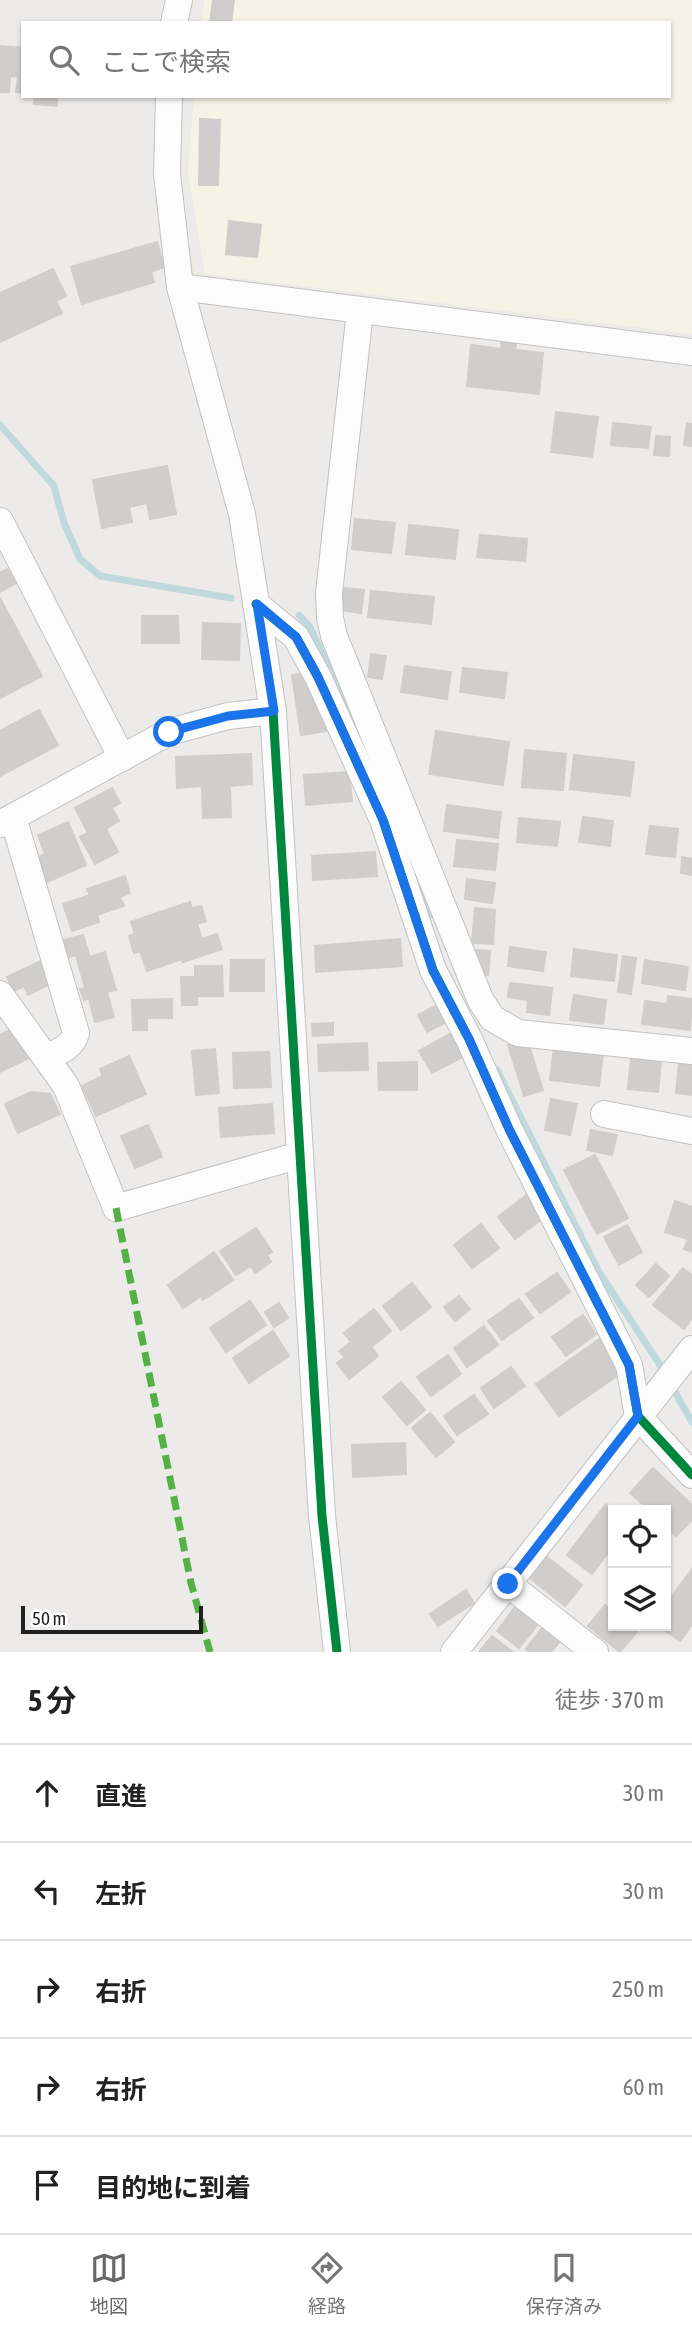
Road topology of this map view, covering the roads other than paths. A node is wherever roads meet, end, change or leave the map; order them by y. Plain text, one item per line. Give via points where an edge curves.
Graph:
1 (179, 0) edge
2 (174, 21) edge
3 (169, 98) edge
4 (180, 287) junction
5 (360, 311) junction
6 (692, 352) edge
7 (0, 521) edge
8 (257, 604) junction
9 (274, 711) junction
10 (122, 758) junction
11 (6, 820) edge
12 (0, 994) edge
13 (692, 1051) edge
14 (46, 1058) junction
15 (604, 1114) dead end
16 (692, 1131) edge
17 (300, 1155) junction
18 (686, 1356) edge
19 (645, 1407) junction
20 (692, 1475) edge
21 (508, 1584) junction
22 (337, 1652) edge
23 (454, 1652) edge
24 (595, 1652) edge

1 - 2 street
3 - 4 street via 167,174
4 - 5 street
4 - 8 street via 242,514
5 - 6 street
5 - 13 street via 330,618 480,999 492,1018 518,1033
7 - 10 street
8 - 9 street
8 - 19 street via 296,637 324,690 383,820 433,971 629,1365
9 - 10 street via 197,723 169,732
9 - 17 street
10 - 11 street
11 - 14 street via 76,1032 69,1045
12 - 14 street
14 - 17 street via 66,1086 116,1208
15 - 16 street
17 - 22 street via 322,1516
18 - 19 street
19 - 20 street
19 - 21 street
21 - 23 street
21 - 24 street

